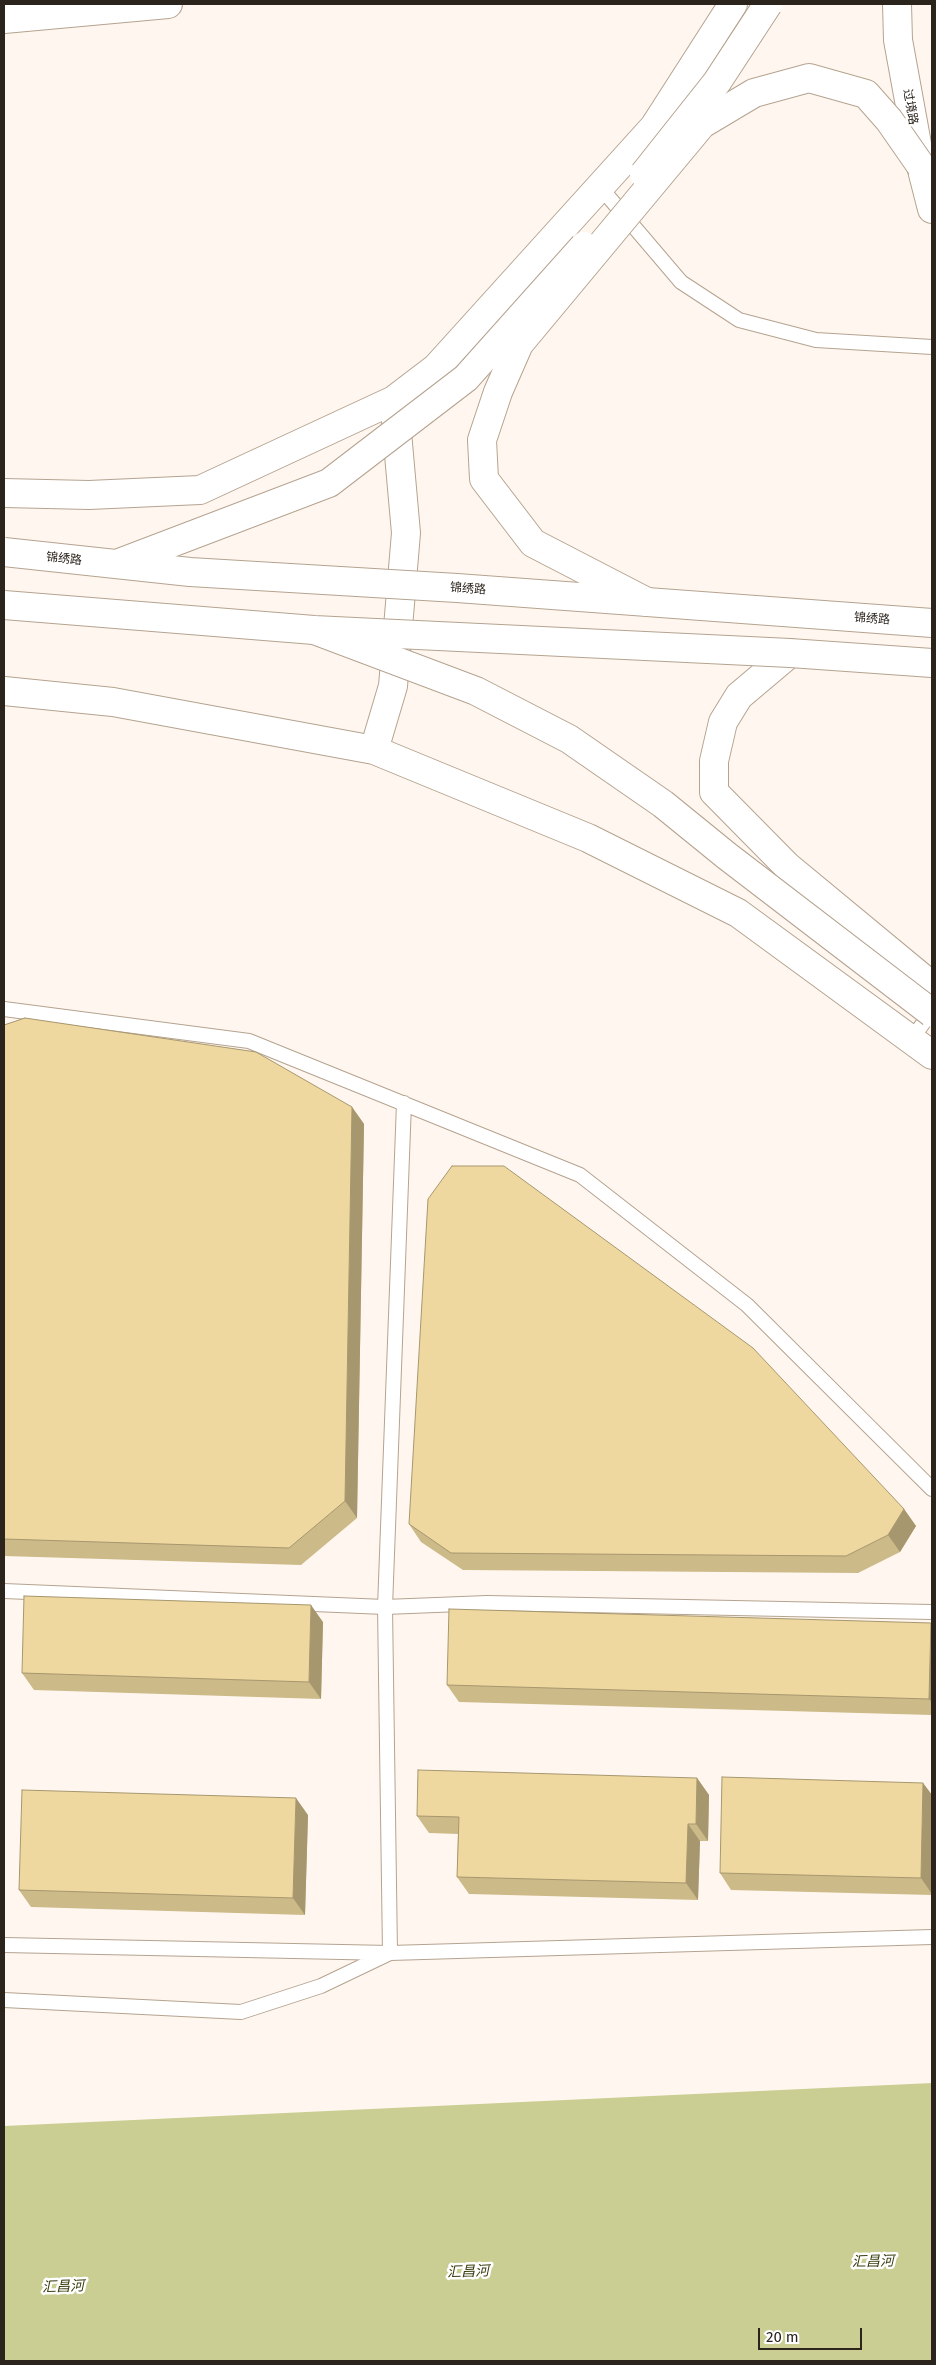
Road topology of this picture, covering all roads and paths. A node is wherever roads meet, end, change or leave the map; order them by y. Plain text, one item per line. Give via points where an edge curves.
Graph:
1 (168, 4) edge
2 (733, 4) edge
3 (768, 4) edge
4 (897, 4) edge
5 (4, 19) edge
6 (921, 166) junction
7 (601, 188) junction
8 (932, 209) edge
9 (932, 347) edge
10 (394, 400) junction
11 (4, 493) edge
12 (4, 552) edge
13 (115, 564) junction
14 (647, 602) junction
15 (4, 605) edge
16 (932, 623) edge
17 (314, 630) junction
18 (790, 653) junction
19 (932, 662) edge
20 (4, 691) edge
21 (374, 750) junction
22 (932, 986) edge
23 (4, 1008) edge
24 (932, 1012) edge
25 (922, 1047) edge
26 (404, 1103) junction
27 (932, 1489) edge
28 (4, 1591) edge
29 (385, 1607) junction
30 (932, 1612) edge
31 (932, 1937) edge
32 (4, 1945) edge
33 (390, 1953) junction
34 (4, 2000) edge

1 - 5 main road
2 - 7 main road via 654,127
3 - 13 main road, bridge via 717,82 607,220 466,378 329,483
4 - 6 main road, 过境路 via 898,40
6 - 8 main road, 过境路
6 - 14 main road, bridge via 866,94 809,78 754,93 702,124 519,344 482,440 484,479 533,543
7 - 9 lane via 681,282 739,320 816,340
7 - 10 main road via 566,222 436,368
10 - 11 main road via 200,490
10 - 21 main road via 406,533 393,686
12 - 13 main road, 锦绣路, bridge
13 - 14 main road, 锦绣路, bridge via 190,572
14 - 16 main road, 锦绣路, bridge
15 - 17 main road, bridge
17 - 18 main road, bridge
17 - 24 main road, bridge via 476,691 569,739 663,804
18 - 19 main road, bridge
18 - 22 main road via 739,696 723,722 714,761 714,792 787,866
20 - 21 main road via 113,702
21 - 25 main road via 588,838 738,913
23 - 26 lane via 249,1041
24 - 25 lane
26 - 27 lane via 580,1175 747,1305
26 - 29 lane
28 - 29 lane
29 - 30 lane via 487,1603
29 - 33 lane
31 - 33 lane
32 - 33 lane
33 - 34 lane via 321,1986 241,2012

